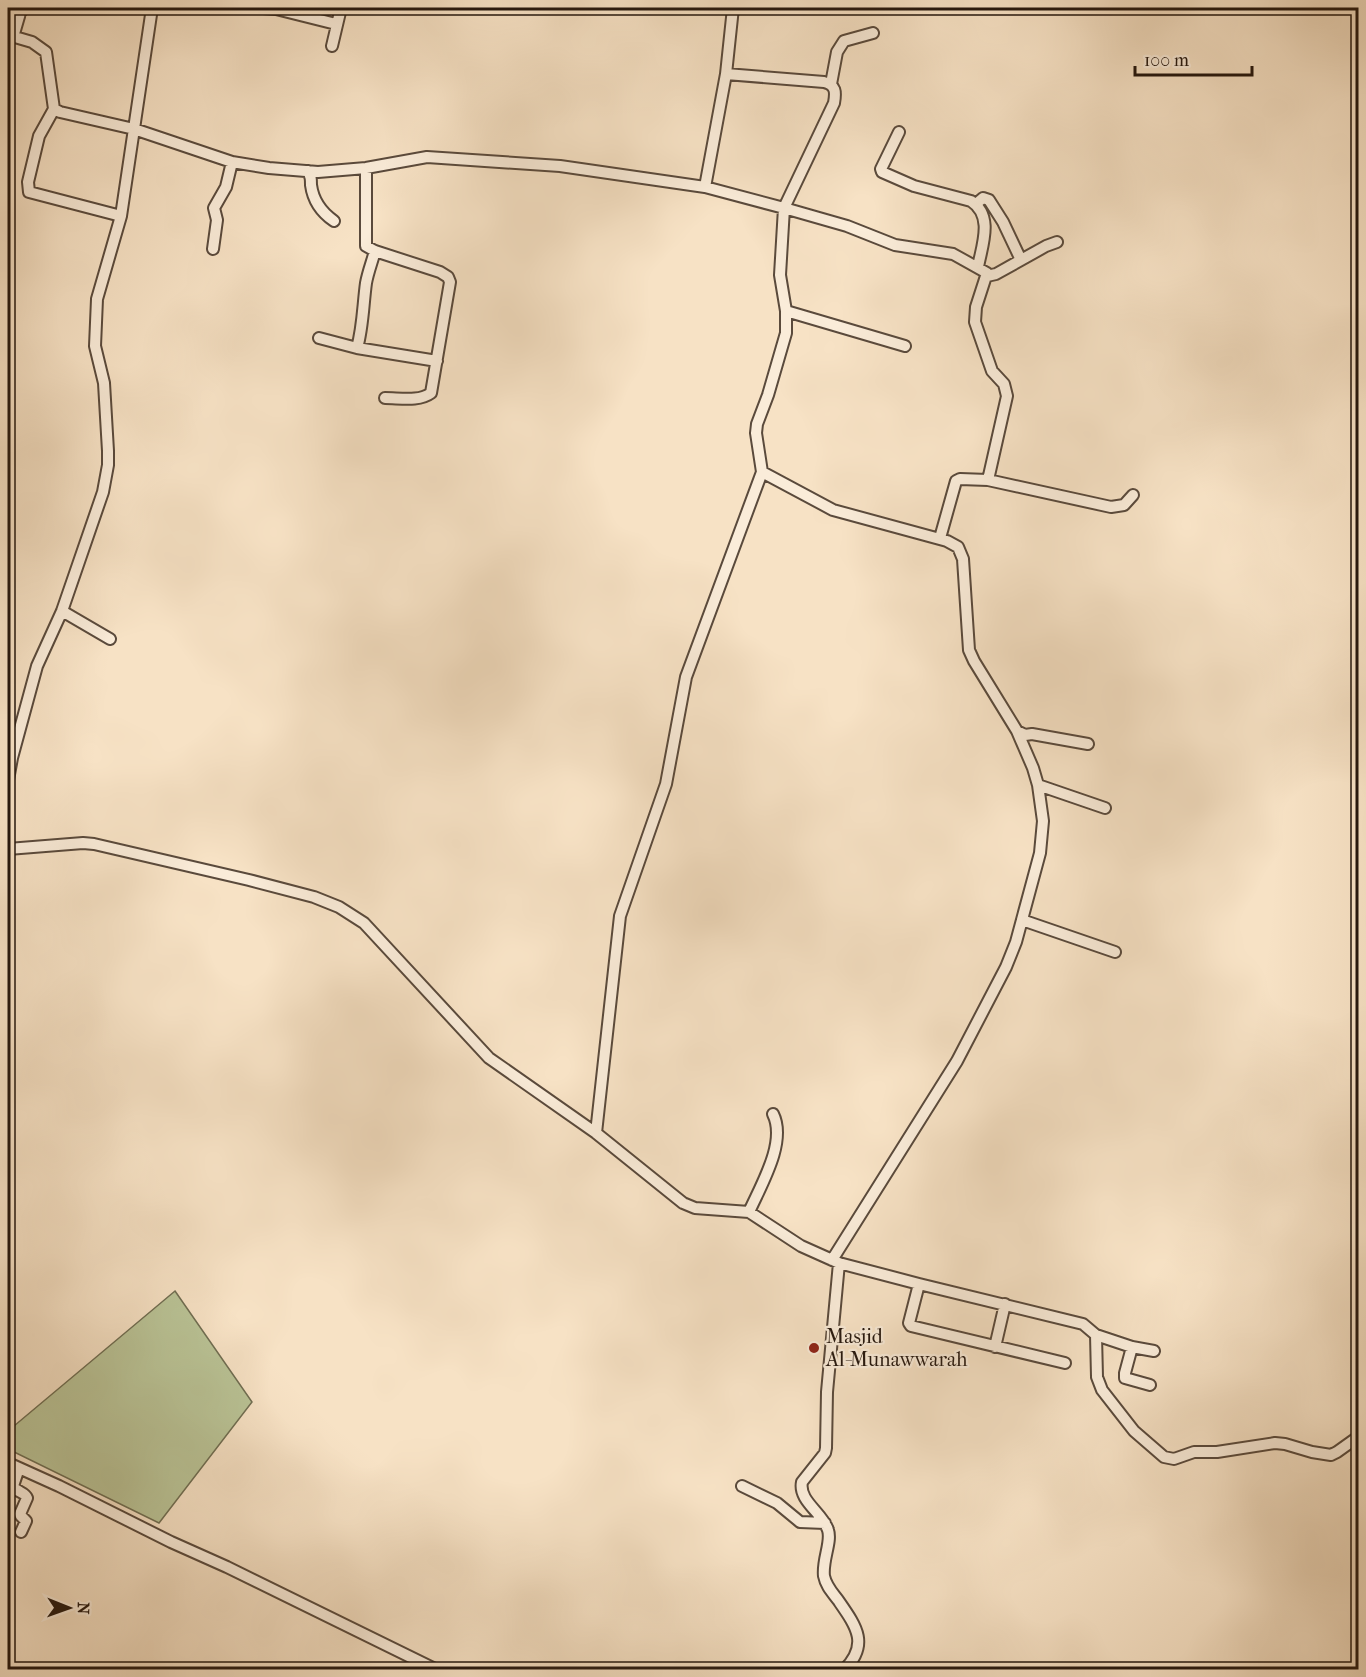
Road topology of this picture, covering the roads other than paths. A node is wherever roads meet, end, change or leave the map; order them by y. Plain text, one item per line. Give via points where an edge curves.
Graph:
1 (24, 8) edge
2 (152, 8) edge
3 (263, 8) edge
4 (341, 8) edge
5 (733, 8) edge
6 (336, 24) junction
7 (873, 33) dead end
8 (10, 36) edge
9 (332, 46) dead end
10 (726, 74) junction
11 (831, 84) junction
12 (54, 109) junction
13 (134, 129) junction
14 (899, 132) dead end
15 (232, 162) junction
16 (366, 168) junction
17 (308, 171) junction
18 (705, 187) junction
19 (976, 204) junction
20 (784, 208) junction
21 (121, 216) junction
22 (334, 221) dead end
23 (1057, 242) dead end
24 (213, 249) dead end
25 (375, 251) junction
26 (1021, 260) junction
27 (978, 267) junction
28 (987, 276) junction
29 (786, 311) junction
30 (319, 338) dead end
31 (905, 346) dead end
32 (357, 348) junction
33 (437, 361) junction
34 (385, 398) dead end
35 (762, 472) junction
36 (988, 480) junction
37 (1133, 495) dead end
38 (940, 538) junction
39 (62, 611) junction
40 (110, 639) dead end
41 (1017, 731) junction
42 (1089, 744) dead end
43 (8, 780) edge
44 (1038, 785) junction
45 (1106, 808) dead end
46 (8, 849) edge
47 (1022, 920) junction
48 (1115, 952) dead end
49 (773, 1114) dead end
50 (596, 1133) junction
51 (749, 1212) junction
52 (836, 1261) junction
53 (919, 1284) junction
54 (1005, 1304) junction
55 (1096, 1335) junction
56 (995, 1347) junction
57 (1132, 1347) junction
58 (1154, 1351) dead end
59 (1065, 1363) dead end
60 (1150, 1385) dead end
61 (1359, 1437) edge
62 (8, 1463) edge
63 (19, 1468) junction
64 (742, 1486) dead end
65 (825, 1523) junction
66 (21, 1532) dead end
67 (437, 1670) edge
68 (844, 1670) edge

1 - 8 street
2 - 13 street
3 - 6 street
4 - 6 street
5 - 10 street
6 - 9 street
7 - 11 street via 844,41 837,52
8 - 12 street via 32,42 46,52
10 - 11 street
10 - 18 street
11 - 20 street via 835,88 834,103
12 - 13 street
12 - 21 street via 39,136 29,192
13 - 15 street
13 - 21 street
14 - 19 street via 882,172
15 - 17 street
15 - 24 street via 226,187 214,208 217,220
16 - 17 street
16 - 18 street via 427,157 560,166
16 - 25 street via 365,241
17 - 22 street via 319,208
18 - 20 street
19 - 26 street via 983,198 989,200
19 - 27 street via 985,225
20 - 27 street via 895,245 953,254
20 - 29 street via 780,275
21 - 39 street via 97,307 95,346 105,394 107,471
23 - 26 street
25 - 32 street
25 - 33 street via 448,277
26 - 28 street
27 - 28 street
28 - 36 street via 975,322 992,371 1004,384 1007,396
29 - 31 street
29 - 35 street via 786,333 756,429
30 - 32 street
32 - 33 street
33 - 34 street via 431,393 427,396
35 - 38 street via 833,510
35 - 50 street via 686,677 666,784 620,916
36 - 37 street via 1111,507 1124,505
36 - 38 street via 956,481
38 - 41 street via 958,547 963,559 971,654
39 - 40 street
39 - 43 street via 37,666
41 - 42 street
41 - 44 street
44 - 45 street
44 - 47 street via 1042,837
46 - 50 street via 94,844 249,880 339,907 364,923 489,1058
47 - 48 street
47 - 52 street via 1012,954 970,1038
49 - 51 street via 778,1128 776,1146
50 - 51 street via 688,1206
51 - 52 street via 801,1246
52 - 53 street
52 - 65 street via 826,1448 801,1486
53 - 54 street
53 - 56 street via 909,1325
54 - 55 street via 1078,1322
54 - 56 street
55 - 57 street
55 - 61 street via 1101,1390 1134,1431 1164,1457 1174,1459 1194,1452 1275,1443 1327,1455
56 - 59 street
57 - 58 street
57 - 60 street via 1125,1378
62 - 63 street
63 - 66 street via 13,1486 27,1498 20,1514 26,1521
63 - 67 street
64 - 65 street via 777,1503 800,1522
65 - 68 street via 829,1531 824,1560 826,1585 858,1633 855,1657

